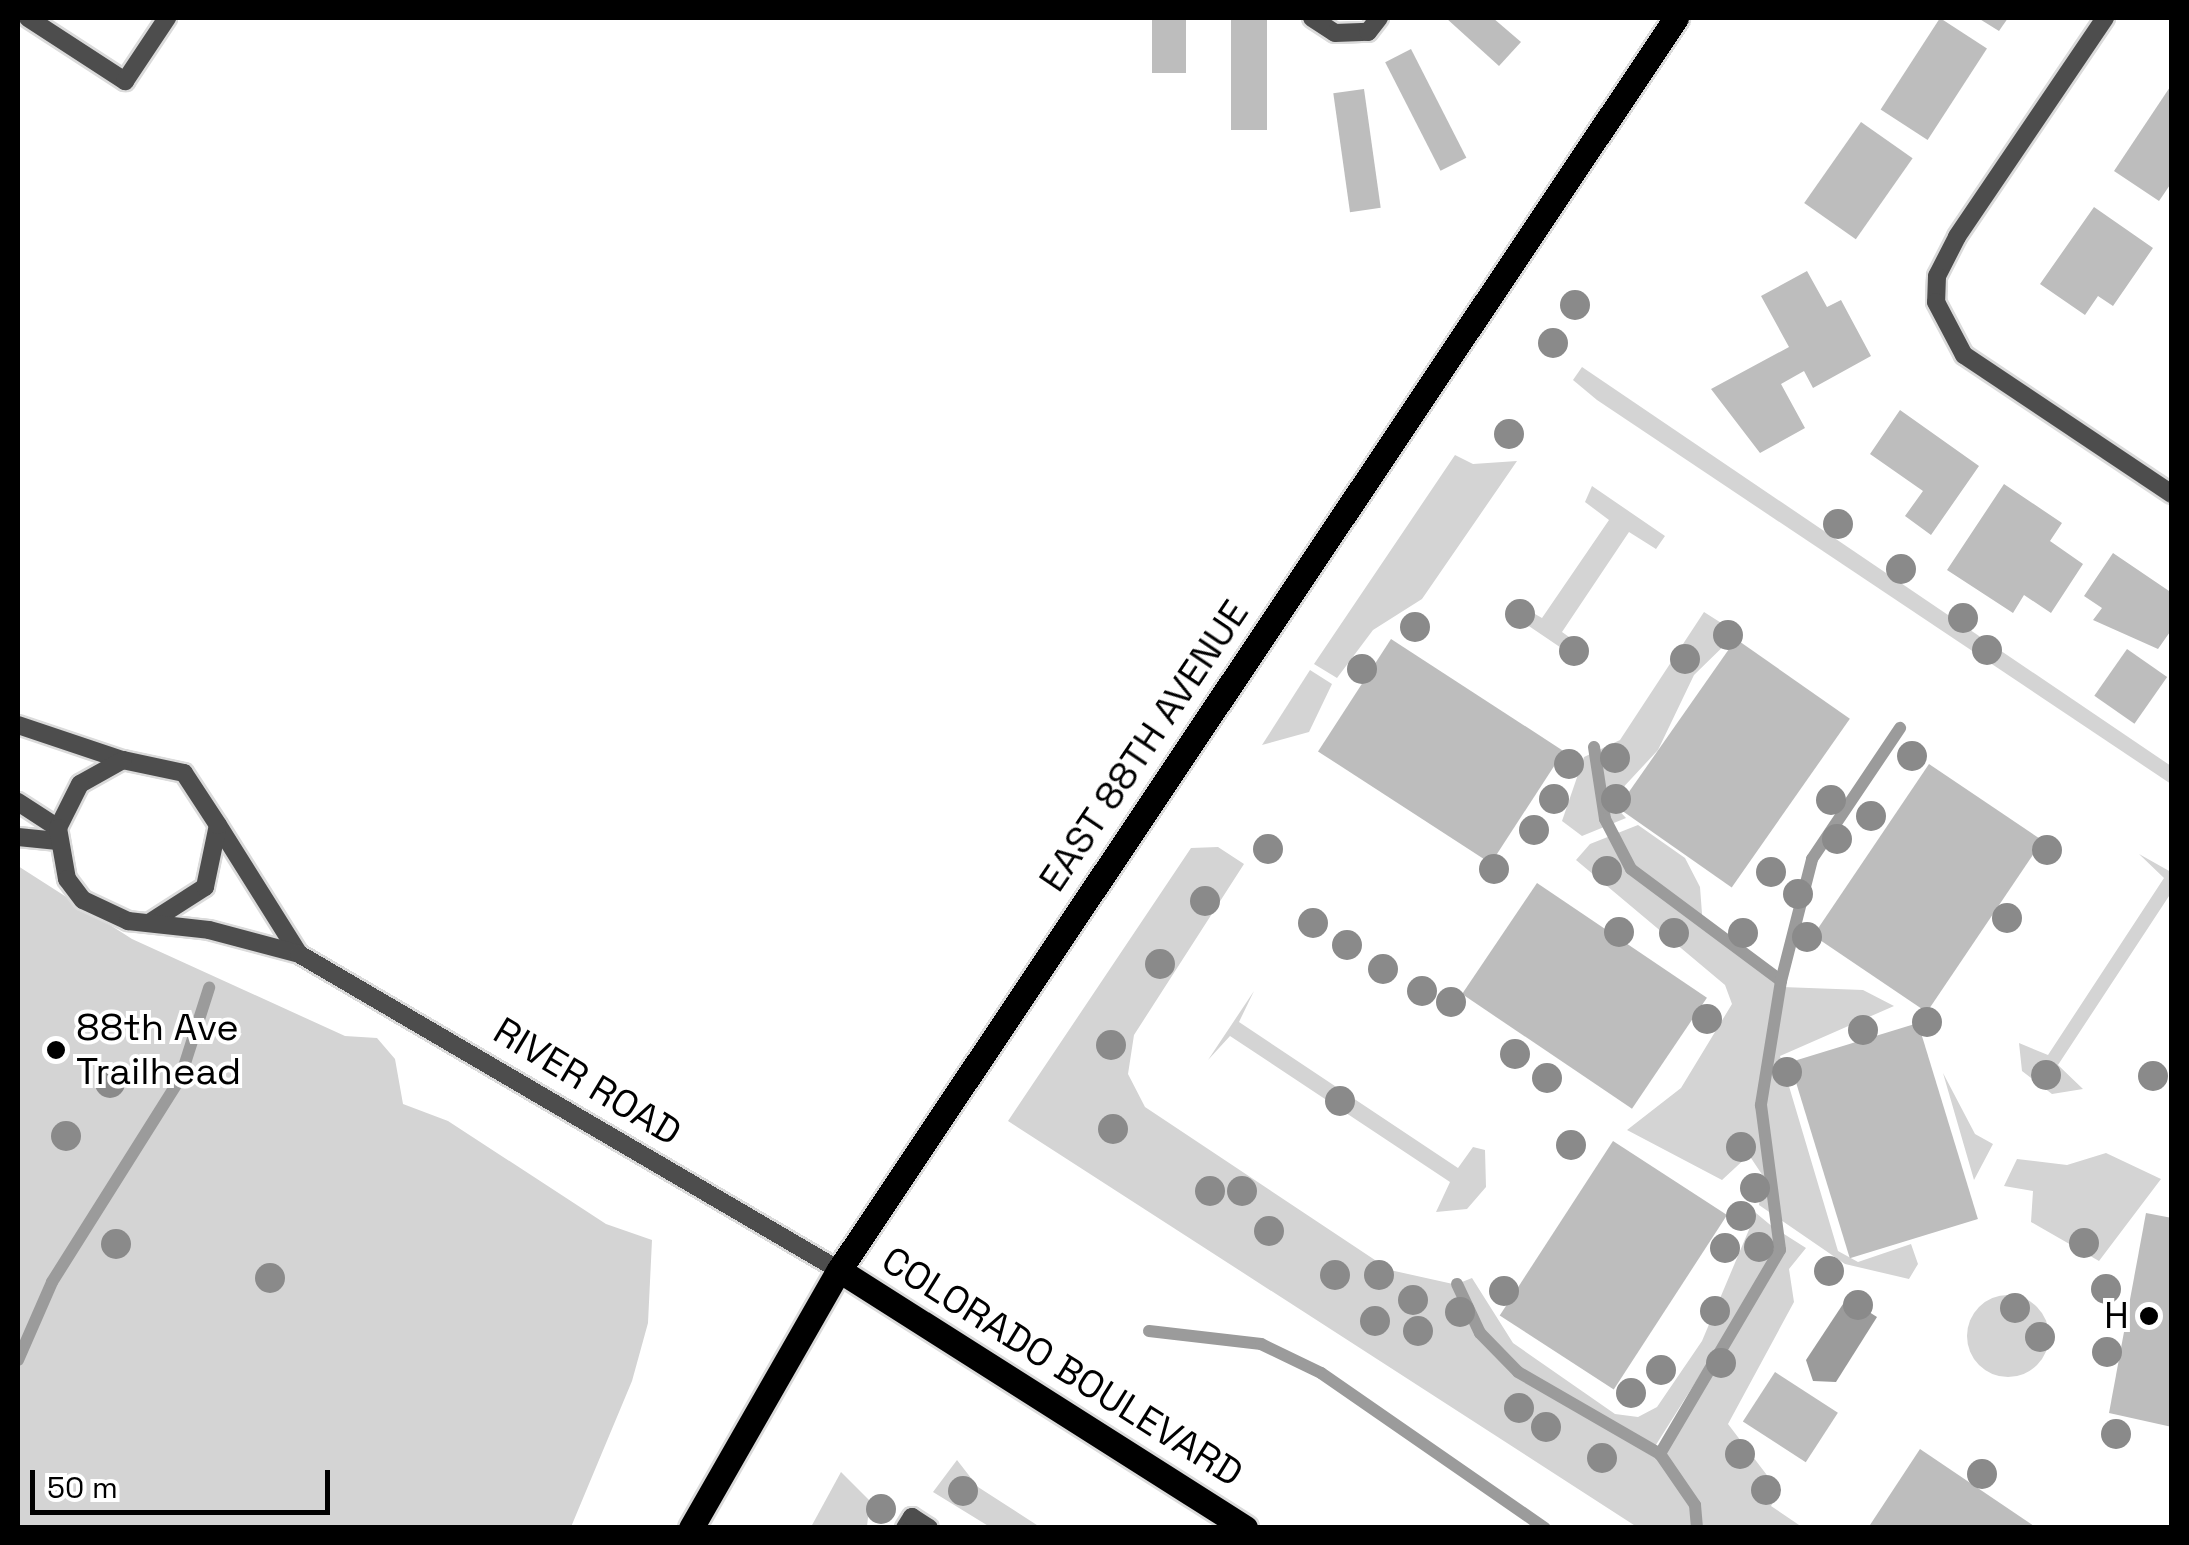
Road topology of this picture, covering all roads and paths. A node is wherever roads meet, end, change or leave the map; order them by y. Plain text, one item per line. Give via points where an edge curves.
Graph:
1 (28, 18) edge
2 (167, 18) edge
3 (1312, 18) edge
4 (1379, 18) edge
5 (1676, 18) edge
6 (2105, 18) edge
7 (2172, 494) edge
8 (18, 725) edge
9 (123, 760) junction
10 (18, 802) edge
11 (218, 825) junction
12 (58, 834) junction
13 (18, 837) edge
14 (152, 920) junction
15 (298, 954) junction
16 (839, 1270) junction
17 (692, 1528) edge
18 (905, 1528) edge
19 (929, 1528) edge
20 (1245, 1528) edge

1 - 2 street via 125,81
3 - 4 street via 1335,33 1368,32
5 - 16 main road, EAST 88TH AVENUE
6 - 7 street via 1957,236 1936,293 1944,330 1964,355
8 - 9 street
9 - 11 street via 184,773
9 - 12 street via 80,784
10 - 12 street
11 - 14 street via 205,886
11 - 15 street, RIVER ROAD
12 - 13 street
12 - 14 street via 83,900 106,915
14 - 15 street, RIVER ROAD
15 - 16 street, RIVER ROAD
16 - 17 main road, EAST 88TH AVENUE
16 - 20 main road, COLORADO BOULEVARD
18 - 19 street via 912,1517

